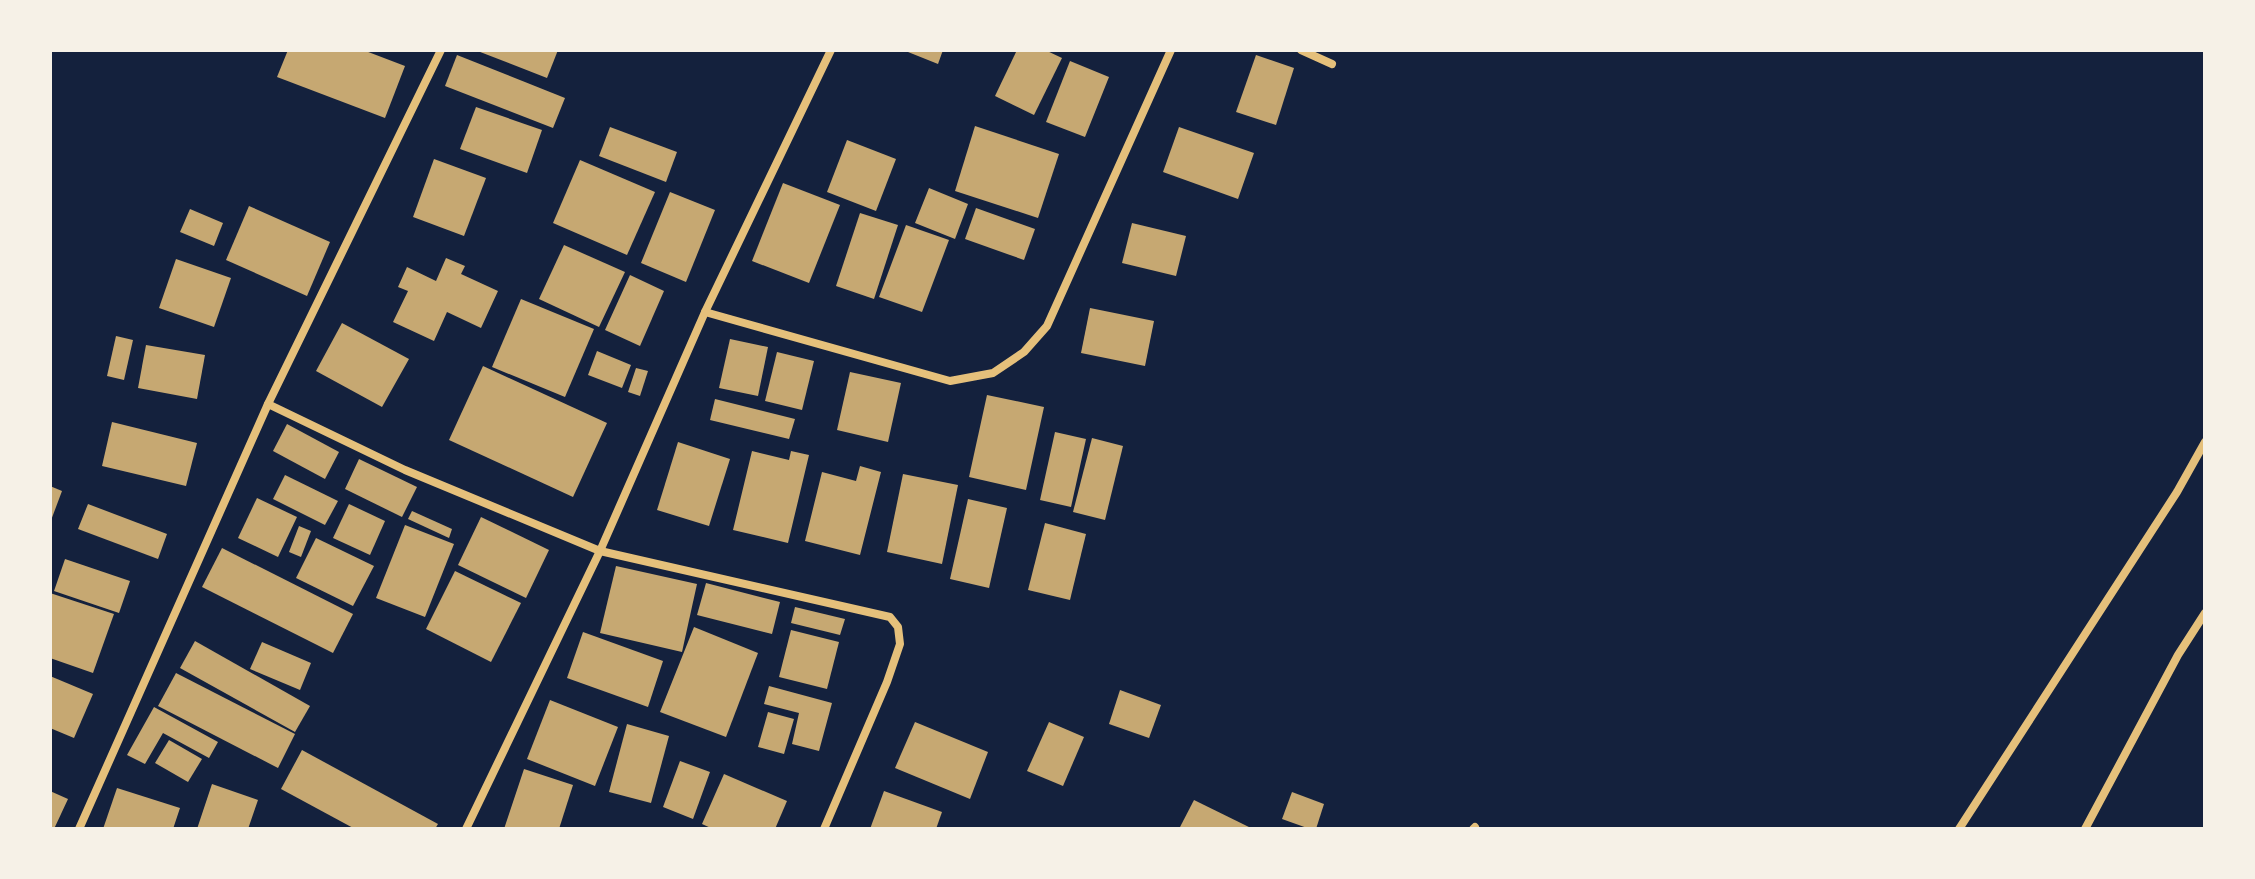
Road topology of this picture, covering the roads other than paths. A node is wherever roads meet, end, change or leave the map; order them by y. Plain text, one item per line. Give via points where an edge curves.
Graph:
1 (441, 50) edge
2 (831, 50) edge
3 (1171, 50) edge
4 (1301, 50) edge
5 (1332, 64) dead end
6 (705, 312) junction
7 (268, 404) junction
8 (2205, 442) edge
9 (600, 551) junction
10 (2205, 613) edge
11 (79, 829) edge
12 (466, 829) edge
13 (824, 829) edge
14 (1959, 829) edge
15 (2085, 829) edge

1 - 7 street
2 - 6 street
3 - 6 street via 1047,326 1024,352 993,373 950,381
4 - 5 street
6 - 9 street
7 - 9 street via 405,470
7 - 11 street
8 - 14 street
9 - 12 street
9 - 13 street via 890,617 898,627 900,644
10 - 15 street

